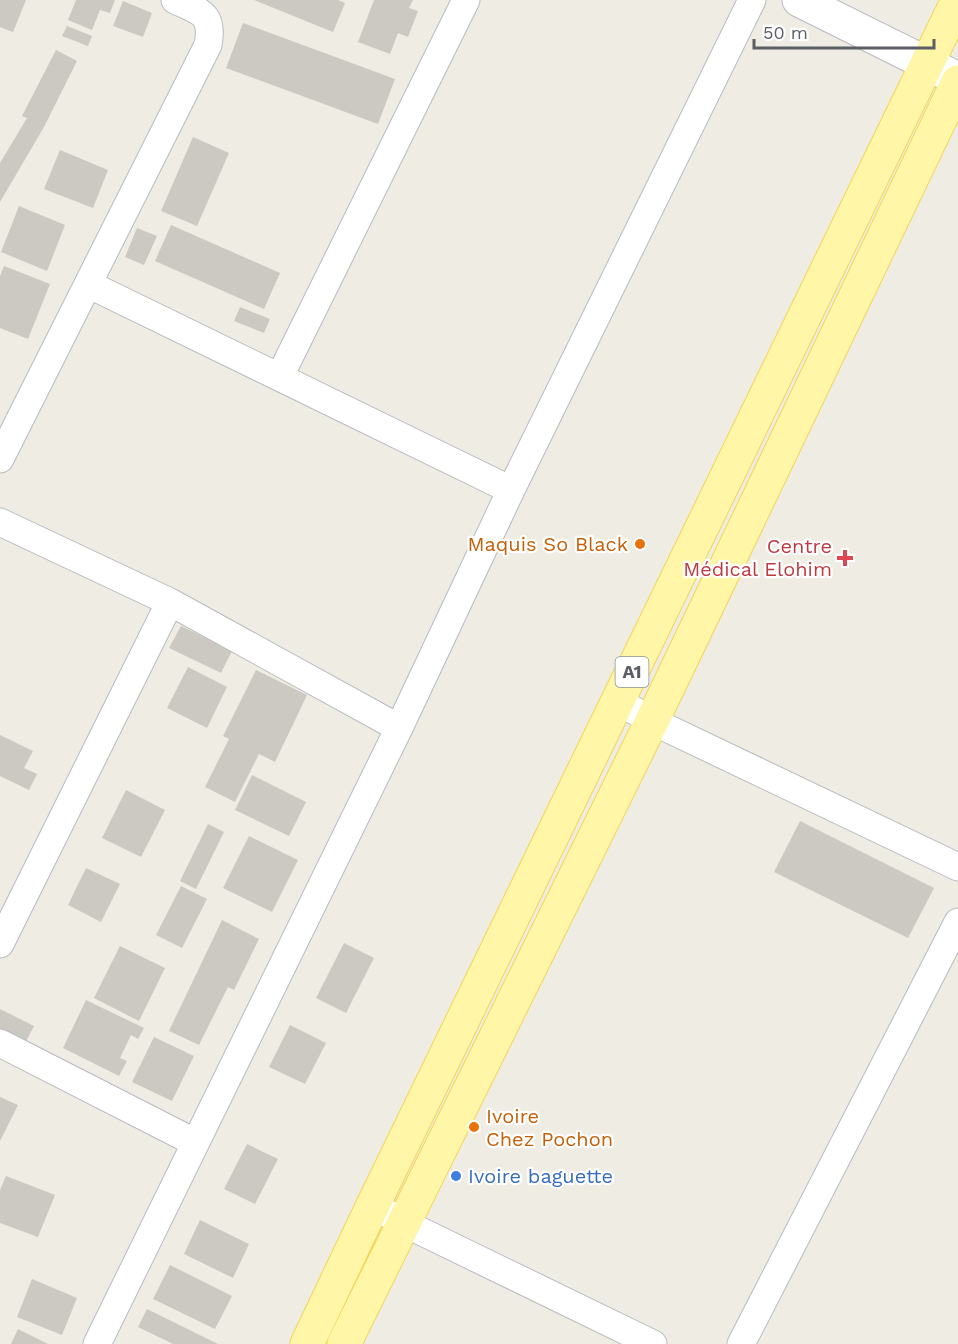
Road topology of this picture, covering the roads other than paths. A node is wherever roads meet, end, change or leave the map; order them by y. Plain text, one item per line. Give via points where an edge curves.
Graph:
1 (175, 0) edge
2 (466, 0) edge
3 (752, 0) edge
4 (799, 0) edge
5 (958, 0) edge
6 (926, 63) junction
7 (958, 80) edge
8 (88, 284) junction
9 (280, 376) junction
10 (0, 459) edge
11 (511, 490) junction
12 (0, 522) edge
13 (170, 602) junction
14 (618, 701) junction
15 (652, 721) junction
16 (399, 729) junction
17 (958, 867) edge
18 (958, 922) edge
19 (0, 944) edge
20 (0, 1043) edge
21 (194, 1142) junction
22 (372, 1205) junction
23 (404, 1223) junction
24 (97, 1344) edge
25 (307, 1344) edge
26 (344, 1344) edge
27 (653, 1344) edge
28 (741, 1344) edge

1 - 8 street via 204,14 211,30 208,45
2 - 9 street
3 - 11 street
4 - 6 street
5 - 6 main road, A1
6 - 7 street
6 - 14 main road, A1
7 - 15 main road, A1
8 - 9 street
8 - 10 street
9 - 11 street
11 - 16 street
12 - 13 street
13 - 16 street
13 - 19 street
14 - 15 street
14 - 22 main road, A1
15 - 17 street
15 - 23 main road, A1
16 - 21 street
18 - 28 street
20 - 21 street
21 - 24 street
22 - 23 street
22 - 25 main road, A1
23 - 26 main road, A1
23 - 27 street

